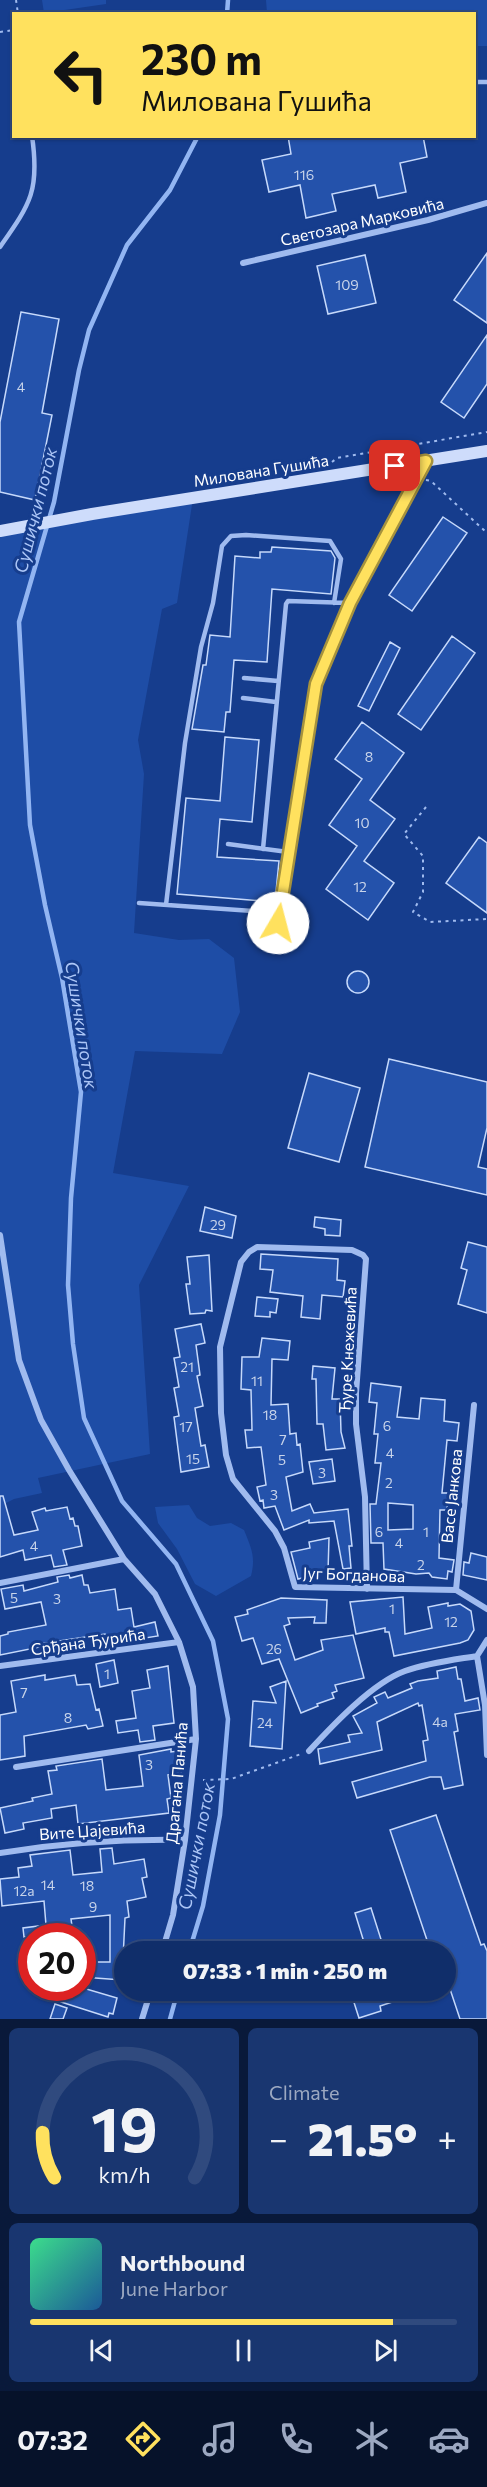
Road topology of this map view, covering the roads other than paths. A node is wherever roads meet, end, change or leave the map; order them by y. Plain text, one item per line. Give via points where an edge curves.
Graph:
1 (32, 138) edge
2 (487, 203) edge
3 (0, 247) edge
4 (243, 263) dead end
5 (487, 451) edge
6 (426, 461) junction
7 (0, 531) edge
8 (334, 603) junction
9 (350, 603) junction
10 (244, 678) dead end
11 (278, 681) junction
12 (243, 698) dead end
13 (276, 702) junction
14 (228, 844) dead end
15 (263, 849) junction
16 (288, 852) junction
17 (139, 903) dead end
18 (166, 905) junction
19 (279, 913) junction
20 (278, 923) dead end
21 (0, 1235) edge
22 (257, 1247) joint
23 (474, 1405) dead end
24 (124, 1559) junction
25 (0, 1583) edge
26 (367, 1589) junction
27 (456, 1590) junction
28 (487, 1610) edge
29 (487, 1640) edge
30 (179, 1642) junction
31 (477, 1656) junction
32 (0, 1666) edge
33 (196, 1739) junction
34 (309, 1751) road end
35 (487, 1755) edge
36 (16, 1767) dead end
37 (185, 1840) junction
38 (0, 1852) edge
39 (165, 1941) edge
40 (148, 2001) edge
41 (142, 2019) edge

1 - 3 lane via 34,188 21,217
2 - 4 street, Светозара Марковића
5 - 6 street, Милована Гушића
6 - 7 street, Милована Гушића
6 - 9 lane
8 - 9 lane
8 - 11 lane via 288,601
8 - 18 lane via 341,559 330,541 246,535 231,536 222,546 185,743
9 - 16 lane via 316,684
10 - 11 lane
11 - 13 lane
12 - 13 lane
13 - 15 lane
14 - 15 lane
15 - 16 lane
16 - 19 lane
17 - 18 lane
18 - 19 lane
19 - 20 lane
21 - 24 street, Драгана Панића via 19,1360 41,1420
22 - 26 street, Југ Богданова via 241,1262 220,1347 221,1413 233,1479 275,1531 295,1587
22 - 26 street, Ђуре Кнежевића via 352,1250 366,1259 356,1424 365,1497
23 - 27 street, Васе Јанкова
24 - 25 street
24 - 30 street, Драгана Панића via 155,1594
26 - 27 street, Југ Богданова
27 - 28 street
29 - 31 street
30 - 32 street, Срђана Ђурића
30 - 33 street, Драгана Панића via 193,1687
31 - 34 street via 402,1672 340,1717
31 - 35 street via 485,1705
33 - 36 street
33 - 37 street, Драгана Панића
37 - 38 street, Вите Џајевића via 65,1843
37 - 39 street, Драгана Панића
40 - 41 street

